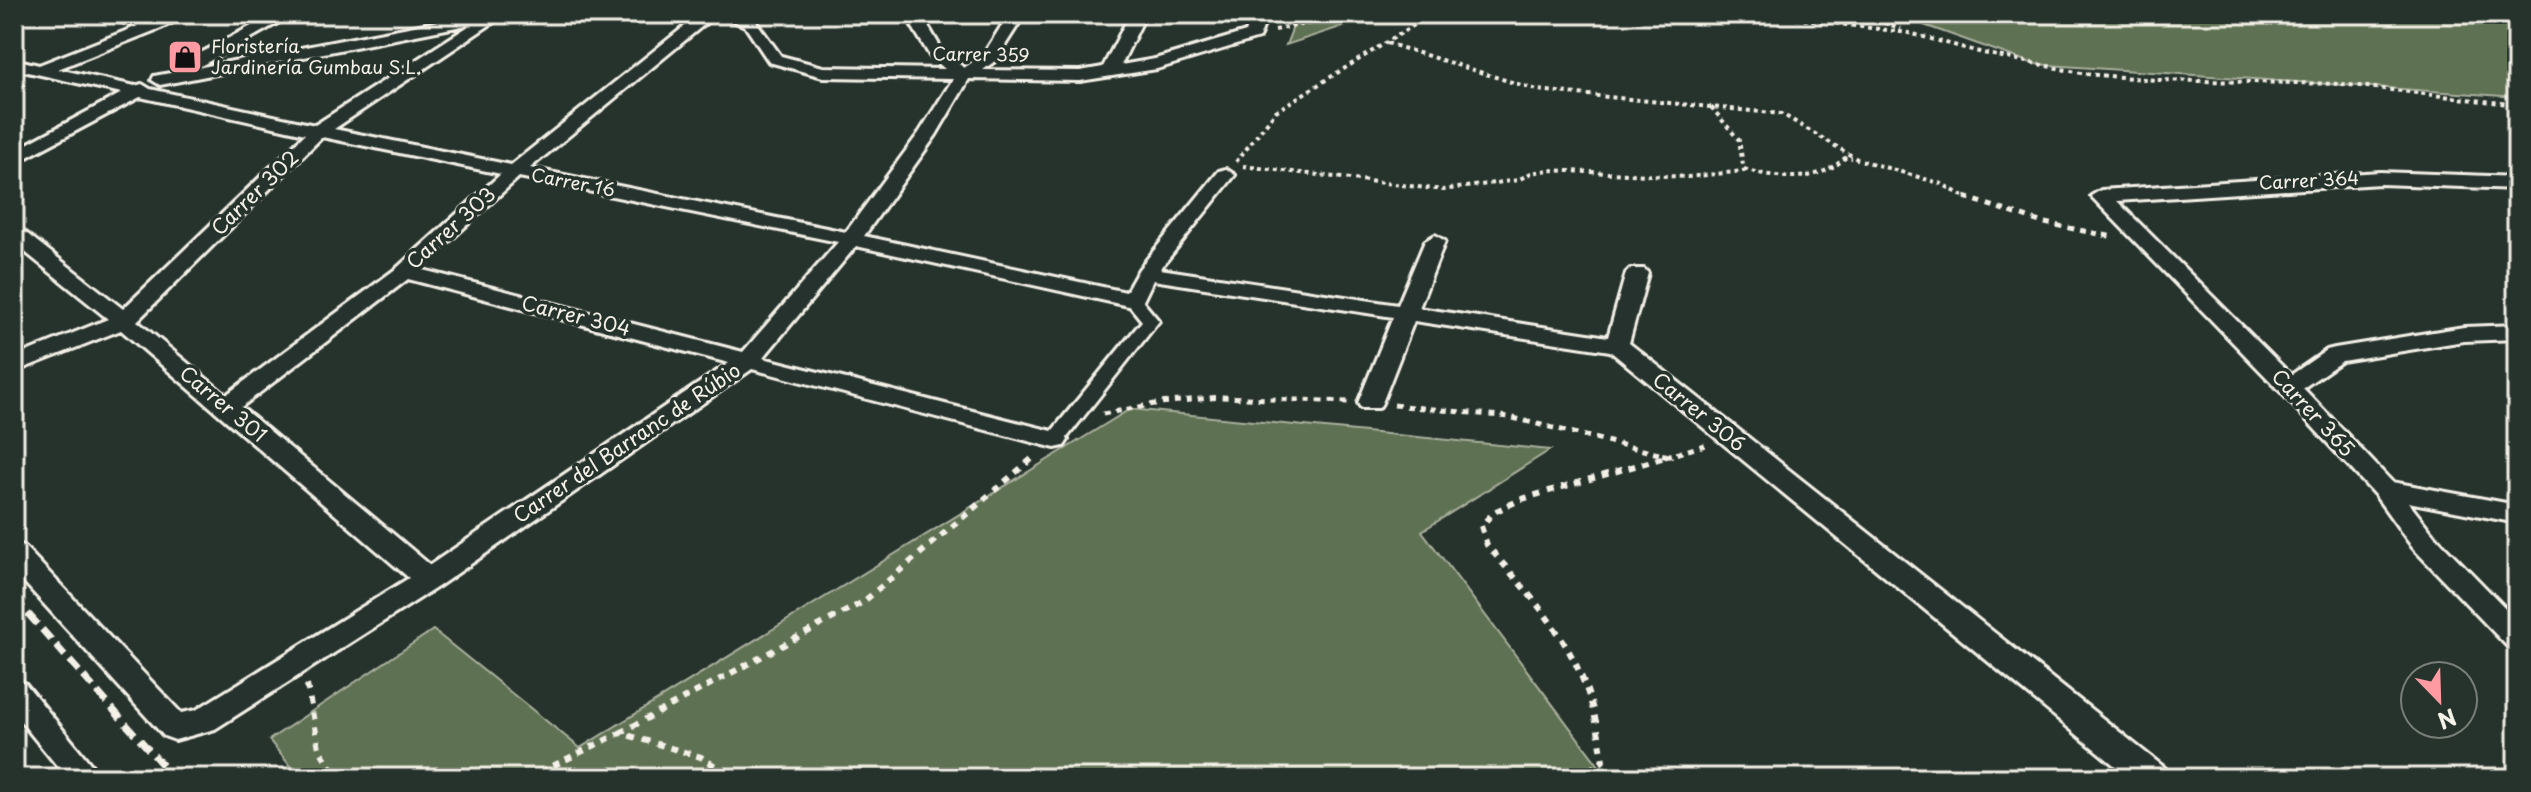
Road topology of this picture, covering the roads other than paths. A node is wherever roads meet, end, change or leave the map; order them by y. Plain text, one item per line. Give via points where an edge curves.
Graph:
1 (106, 14) edge
2 (181, 14) edge
3 (286, 14) edge
4 (500, 14) edge
5 (709, 14) edge
6 (725, 14) edge
7 (913, 14) edge
8 (1017, 14) edge
9 (1138, 14) edge
10 (1260, 14) edge
11 (156, 25) junction
12 (14, 64) edge
13 (43, 69) junction
14 (1110, 70) junction
15 (963, 76) junction
16 (160, 80) junction
17 (138, 91) junction
18 (318, 131) junction
19 (14, 158) edge
20 (1230, 170) road end
21 (515, 171) junction
22 (2517, 183) edge
23 (2101, 196) joint
24 (14, 233) edge
25 (851, 239) junction
26 (1435, 241) dead end
27 (404, 272) junction
28 (1146, 273) junction
29 (1637, 273) dead end
30 (1133, 300) junction
31 (1406, 313) junction
32 (124, 321) junction
33 (2517, 332) edge
34 (1617, 345) junction
35 (749, 360) junction
36 (14, 365) edge
37 (2289, 387) junction
38 (1370, 403) road end
39 (226, 407) junction
40 (1055, 440) joint
41 (2384, 489) junction
42 (2517, 514) edge
43 (14, 553) edge
44 (429, 579) junction
45 (2517, 638) edge
46 (14, 691) edge
47 (86, 778) edge
48 (2153, 778) edge

1 - 11 street
2 - 11 street
3 - 16 street
4 - 16 street
4 - 18 street, Carrer 302
5 - 21 street, Carrer 303
6 - 15 street, Carrer 359 via 750,23 775,59 823,72
7 - 15 street via 936,53
8 - 15 street, Carrer del Barranc de Rúbio via 989,58
9 - 14 street
10 - 14 street, Carrer 359 via 1253,35 1157,64
11 - 13 street
12 - 13 street, Carrer 16
13 - 17 street, Carrer 16
14 - 15 street, Carrer 359 via 1080,76
15 - 25 street, Carrer del Barranc de Rúbio
16 - 17 street
17 - 18 street, Carrer 16
17 - 19 street
18 - 21 street, Carrer 16
18 - 32 street, Carrer 302
20 - 28 street
21 - 25 street, Carrer 16
21 - 27 street, Carrer 303
22 - 23 street, Carrer 364 via 2380,178
23 - 37 street, Carrer 365
24 - 32 street, Carrer 301
25 - 30 street, Carrer 16
25 - 35 street, Carrer del Barranc de Rúbio
26 - 31 street
27 - 35 street, Carrer 304
27 - 39 street, Carrer 303
28 - 30 street
28 - 31 street
29 - 34 street
30 - 40 street via 1151,321
31 - 34 street
31 - 38 street
32 - 36 street, Carrer 302
32 - 39 street, Carrer 301
33 - 37 street via 2464,334 2335,355
34 - 48 street, Carrer 306
35 - 40 street, Carrer 304
35 - 44 street, Carrer del Barranc de Rúbio
37 - 41 street, Carrer 365
39 - 44 street, Carrer 301
41 - 42 street
41 - 45 street, Carrer 365 via 2423,541
43 - 44 street, Carrer del Barranc de Rúbio via 175,727 204,720
46 - 47 street

